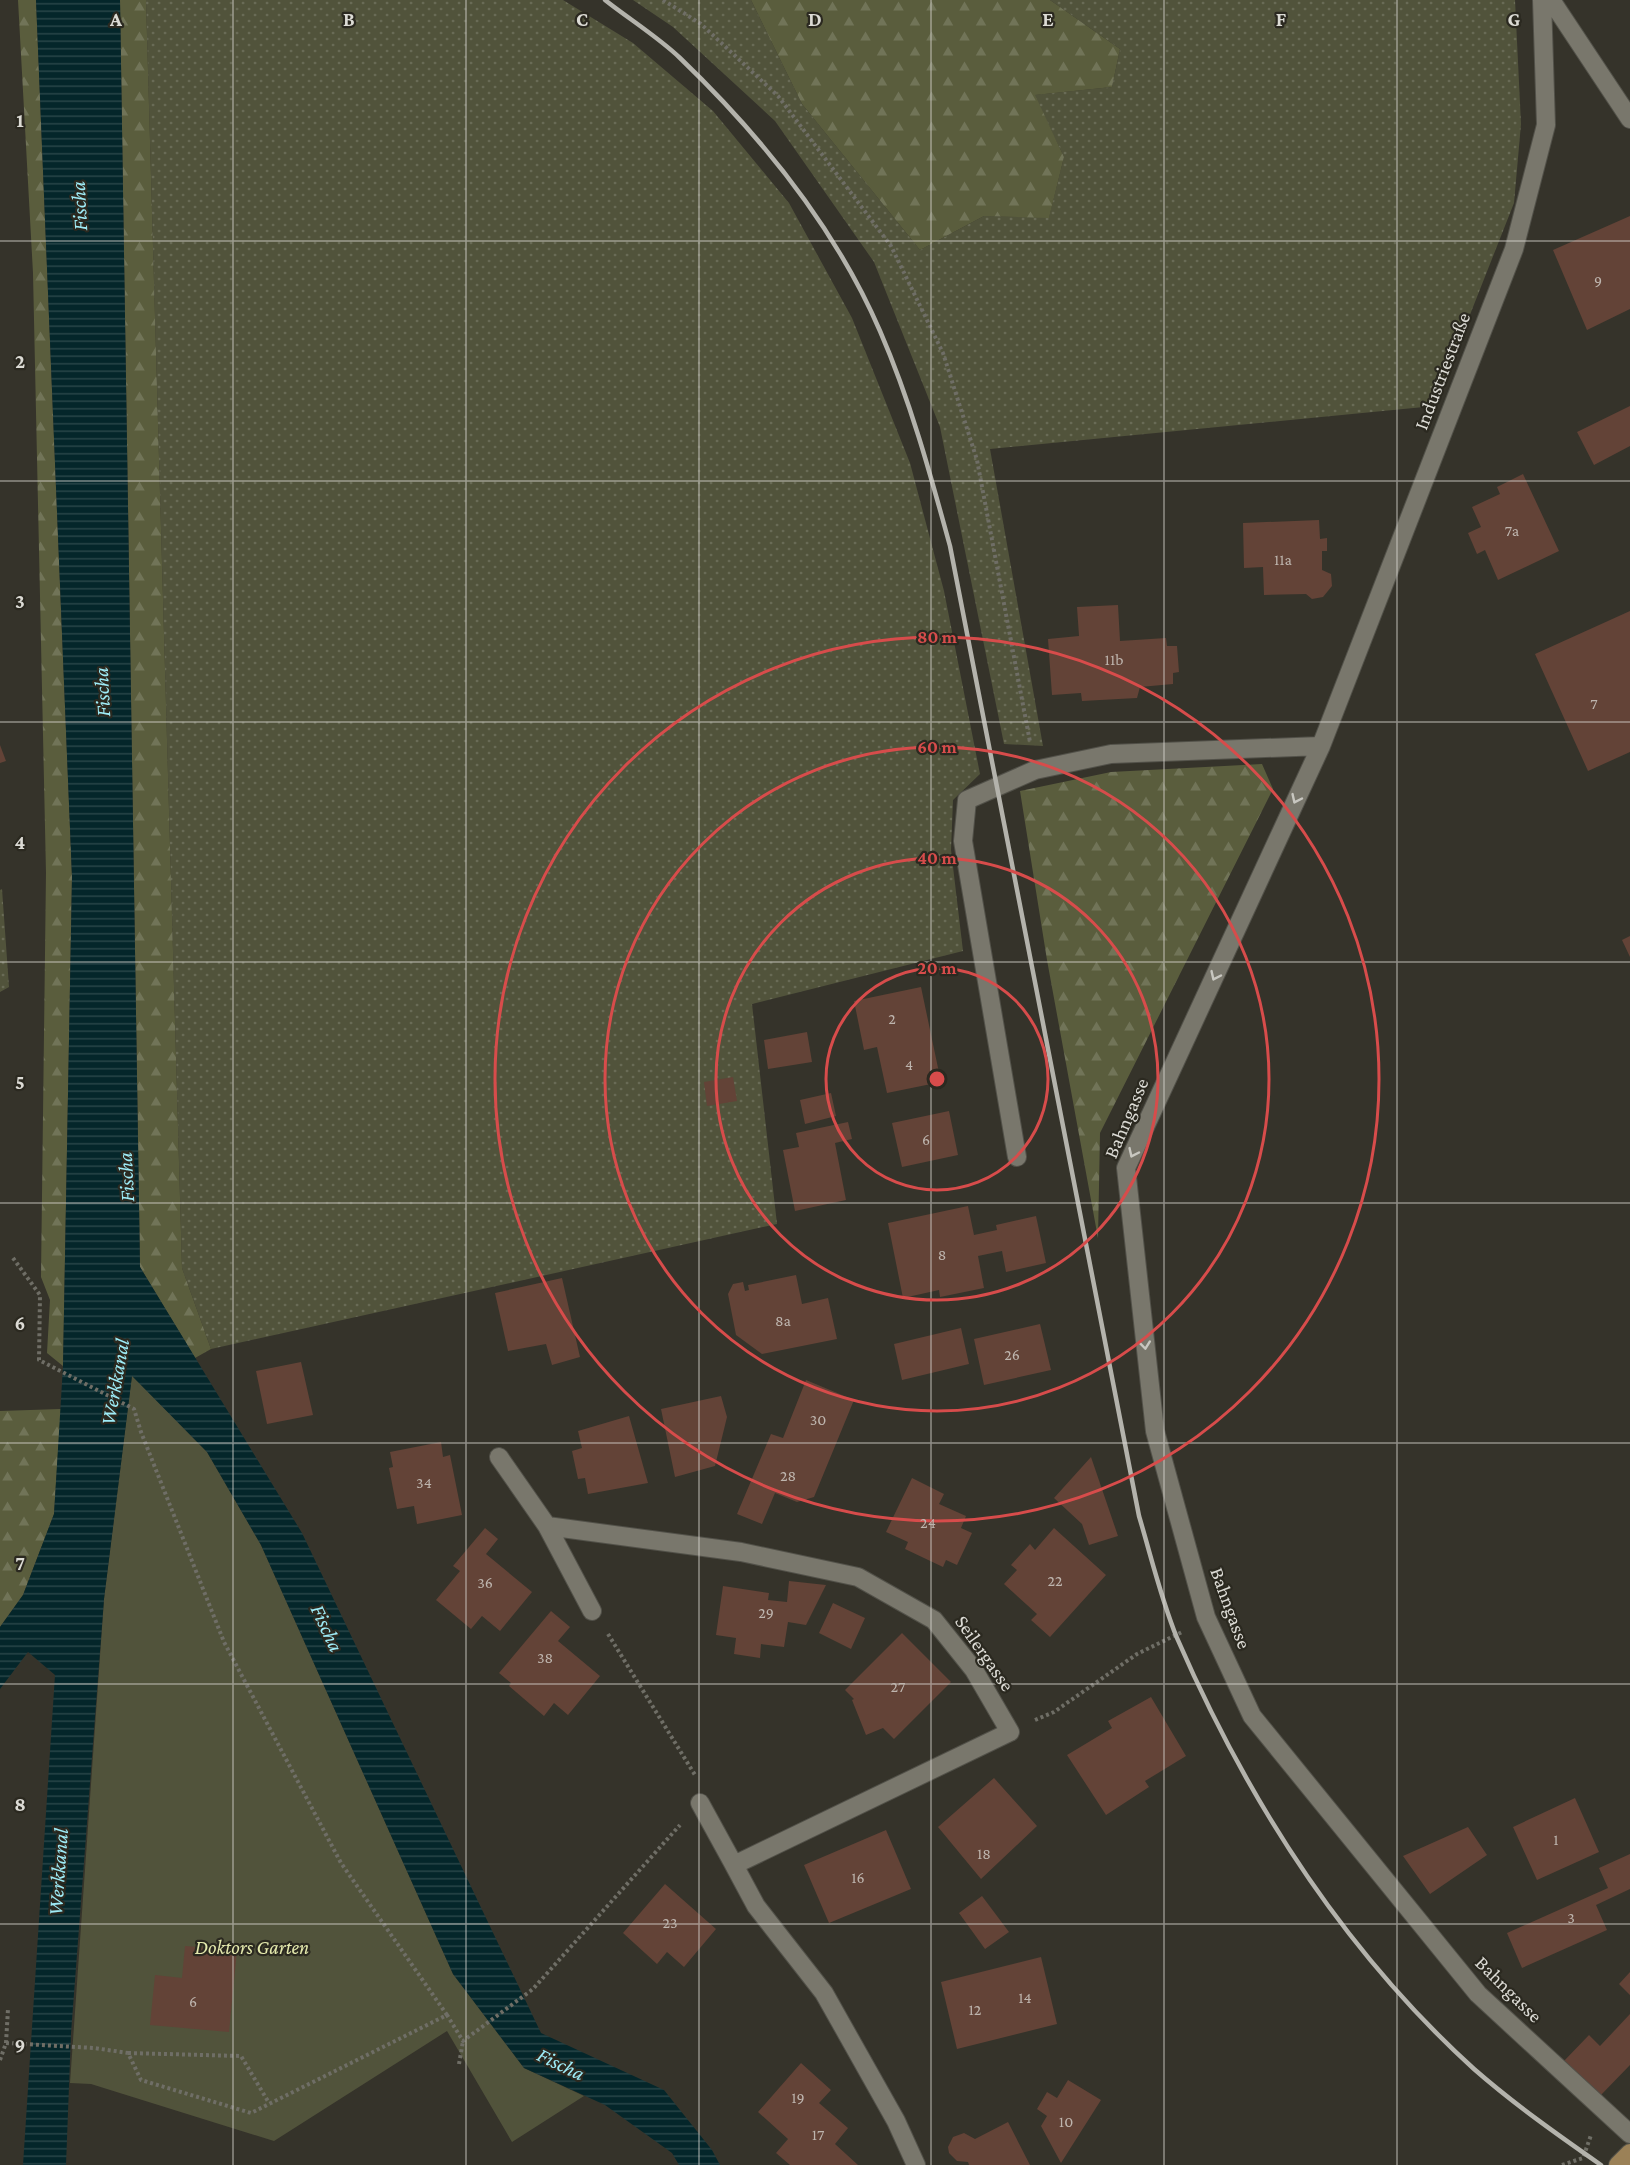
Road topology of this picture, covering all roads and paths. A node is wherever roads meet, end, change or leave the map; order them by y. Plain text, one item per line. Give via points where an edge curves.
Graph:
1 (663, 0) edge
2 (1542, 0) edge
3 (1551, 0) edge
4 (1630, 119) edge
5 (1321, 746) junction
6 (1035, 770) junction
7 (1017, 1157) dead end
8 (13, 1258) dead end
9 (499, 1457) dead end
10 (547, 1526) junction
11 (592, 1611) joint
12 (1206, 1617) junction
13 (1010, 1732) junction
14 (700, 1803) junction
15 (734, 1865) junction
16 (8, 2009) dead end
17 (447, 2015) junction
18 (463, 2041) junction
19 (6, 2043) junction
20 (128, 2053) junction
21 (0, 2060) edge
22 (459, 2064) dead end
23 (1591, 2098) junction
24 (269, 2103) junction
25 (1630, 2134) edge
26 (1630, 2153) edge
27 (916, 2165) edge
28 (1562, 2165) edge
29 (1618, 2165) edge

1 - 6 path via 701,24 778,96 891,246 928,321 943,353 977,460
2 - 5 street, Industriestraße via 1546,125 1515,249
3 - 4 street
5 - 6 street via 1111,754
5 -> 12 street, Bahngasse via 1126,1168 1155,1431
6 - 7 street via 967,800 963,842
8 - 17 path via 40,1295 39,1360 134,1408 224,1642 341,1863
9 - 10 street
10 - 11 street
10 - 13 street, Seilergasse via 741,1552 858,1577 934,1620 974,1670
11 - 14 path via 698,1780
12 - 13 path via 1137,1654 1054,1712
12 - 23 street, Bahngasse via 1252,1716 1478,1994
13 - 15 street
14 - 15 street
14 - 18 path via 533,1989
15 - 27 street via 756,1906 824,1993 896,2121
16 - 19 path
17 - 18 path
17 - 24 path
18 - 22 path
19 - 20 path
19 - 21 path
20 - 24 path via 141,2080 251,2113
20 - 24 path via 241,2056
23 - 25 street, Bahngasse
23 - 28 path via 1592,2132 1583,2158
26 - 29 main road

